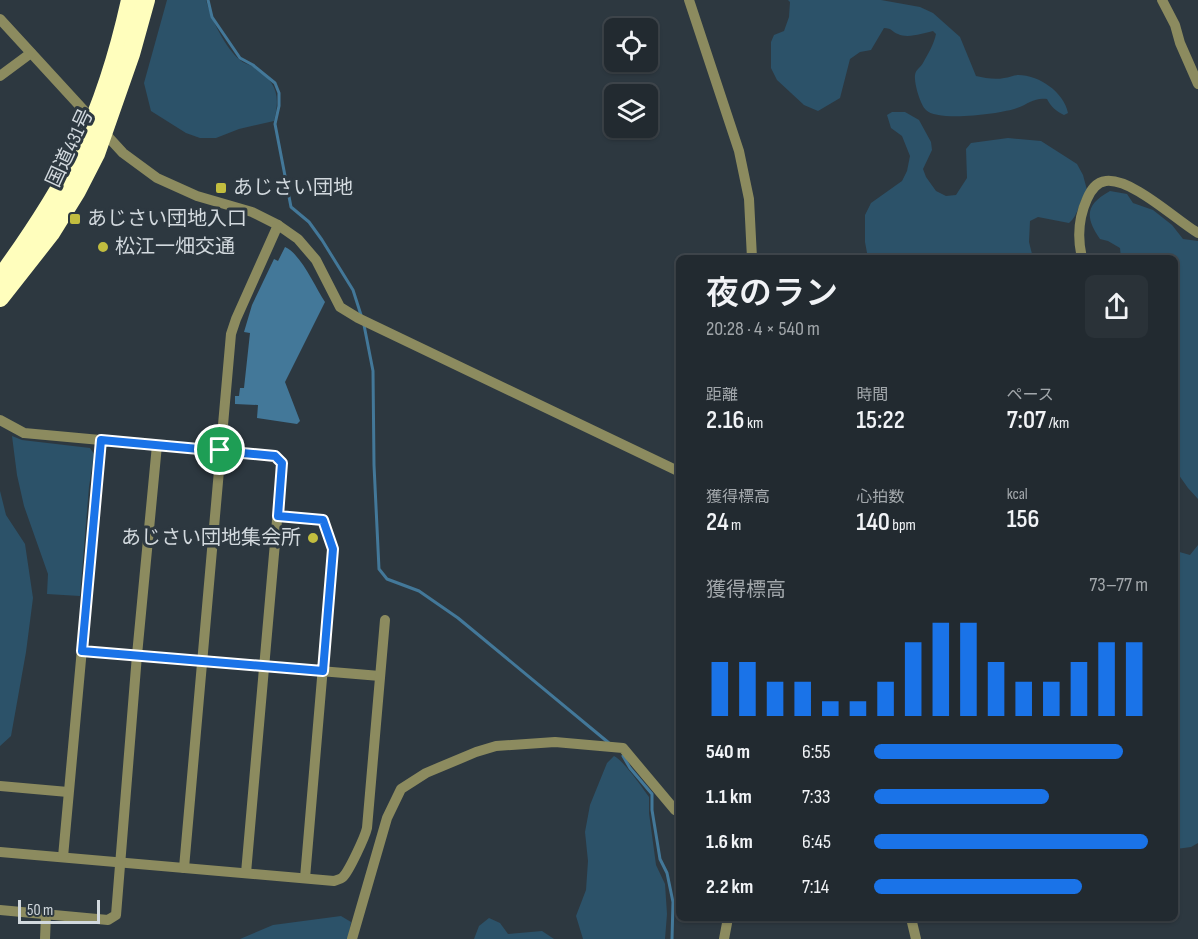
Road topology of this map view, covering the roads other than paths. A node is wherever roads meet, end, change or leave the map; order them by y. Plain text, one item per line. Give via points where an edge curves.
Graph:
1 (130, 0) edge
2 (146, 0) edge
3 (689, 0) edge
4 (1162, 0) edge
5 (0, 19) edge
6 (31, 53) junction
7 (0, 76) edge
8 (1198, 84) edge
9 (99, 127) junction
10 (278, 225) junction
11 (1198, 233) edge
12 (752, 255) edge
13 (1081, 255) edge
14 (0, 278) edge
15 (0, 298) edge
16 (0, 420) edge
17 (101, 440) junction
18 (157, 445) junction
19 (220, 450) junction
20 (676, 470) edge
21 (278, 516) junction
22 (385, 620) dead end
23 (82, 651) junction
24 (137, 655) junction
25 (202, 661) junction
26 (265, 666) junction
27 (323, 671) junction
28 (380, 676) junction
29 (0, 786) edge
30 (68, 792) junction
31 (676, 808) edge
32 (0, 852) edge
33 (63, 857) junction
34 (120, 862) junction
35 (184, 868) junction
36 (246, 873) junction
37 (305, 878) junction
38 (0, 910) edge
39 (46, 915) junction
40 (727, 921) edge
41 (912, 921) edge
42 (45, 939) edge
43 (352, 939) edge
44 (724, 939) edge
45 (916, 939) edge

1 - 9 highway, 国道431号 via 106,84
2 - 9 highway, 国道431号 via 131,54
3 - 12 street via 739,151 749,199
4 - 8 street
5 - 6 street
6 - 7 street
6 - 9 street
9 - 10 street via 123,153 157,178
9 - 14 highway, 国道431号
9 - 15 highway, 国道431号 via 77,191
10 - 19 street via 231,334
10 - 20 street via 298,239 316,260 340,307 357,318
11 - 13 street via 1140,192 1105,181 1094,186 1082,210 1078,228
16 - 17 street via 24,433
17 - 18 street
17 - 23 street
18 - 19 street
18 - 24 street
19 - 21 street via 275,456 282,463
19 - 25 street
21 - 26 street
21 - 27 street via 323,520 333,549
22 - 28 street
23 - 24 street
23 - 30 street
24 - 25 street
24 - 34 street
25 - 26 street
25 - 35 street
26 - 27 street
26 - 36 street
27 - 28 street
27 - 37 street
28 - 37 street via 366,834 343,877 334,881
29 - 30 street
30 - 33 street
31 - 43 street via 629,753 619,748 555,742 496,746 476,752 426,773 401,789 387,818
32 - 33 street
33 - 34 street
34 - 35 street
34 - 39 street via 116,915 108,920
35 - 36 street
36 - 37 street
38 - 39 street
39 - 42 street
40 - 44 street
41 - 45 street

